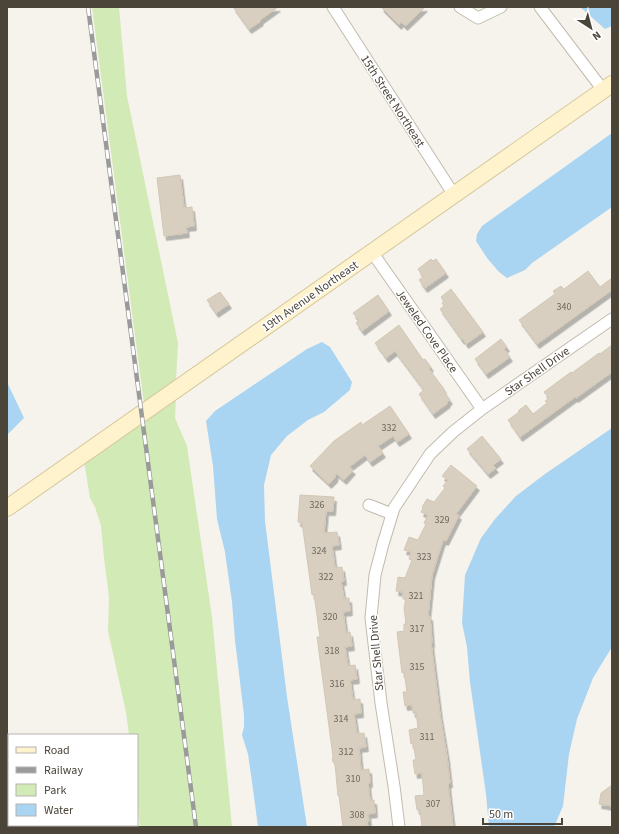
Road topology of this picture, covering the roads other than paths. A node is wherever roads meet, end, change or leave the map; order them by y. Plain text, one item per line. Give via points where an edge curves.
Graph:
1 (333, 7) edge
2 (460, 7) edge
3 (501, 7) edge
4 (540, 7) edge
5 (608, 87) edge
6 (454, 195) junction
7 (372, 252) junction
8 (612, 319) edge
9 (482, 409) junction
10 (369, 505) dead end
11 (7, 508) edge
12 (392, 514) junction
13 (399, 827) edge

1 - 6 street, 15th Street Northeast
2 - 3 street via 478,18
4 - 5 street
5 - 6 street, 19th Avenue Northeast
6 - 7 street, 19th Avenue Northeast
7 - 9 street, Jeweled Cove Place
7 - 11 street, 19th Avenue Northeast
8 - 9 street, Star Shell Drive
9 - 12 street, Star Shell Drive via 430,454
10 - 12 street
12 - 13 street, Star Shell Drive via 375,575 371,618

